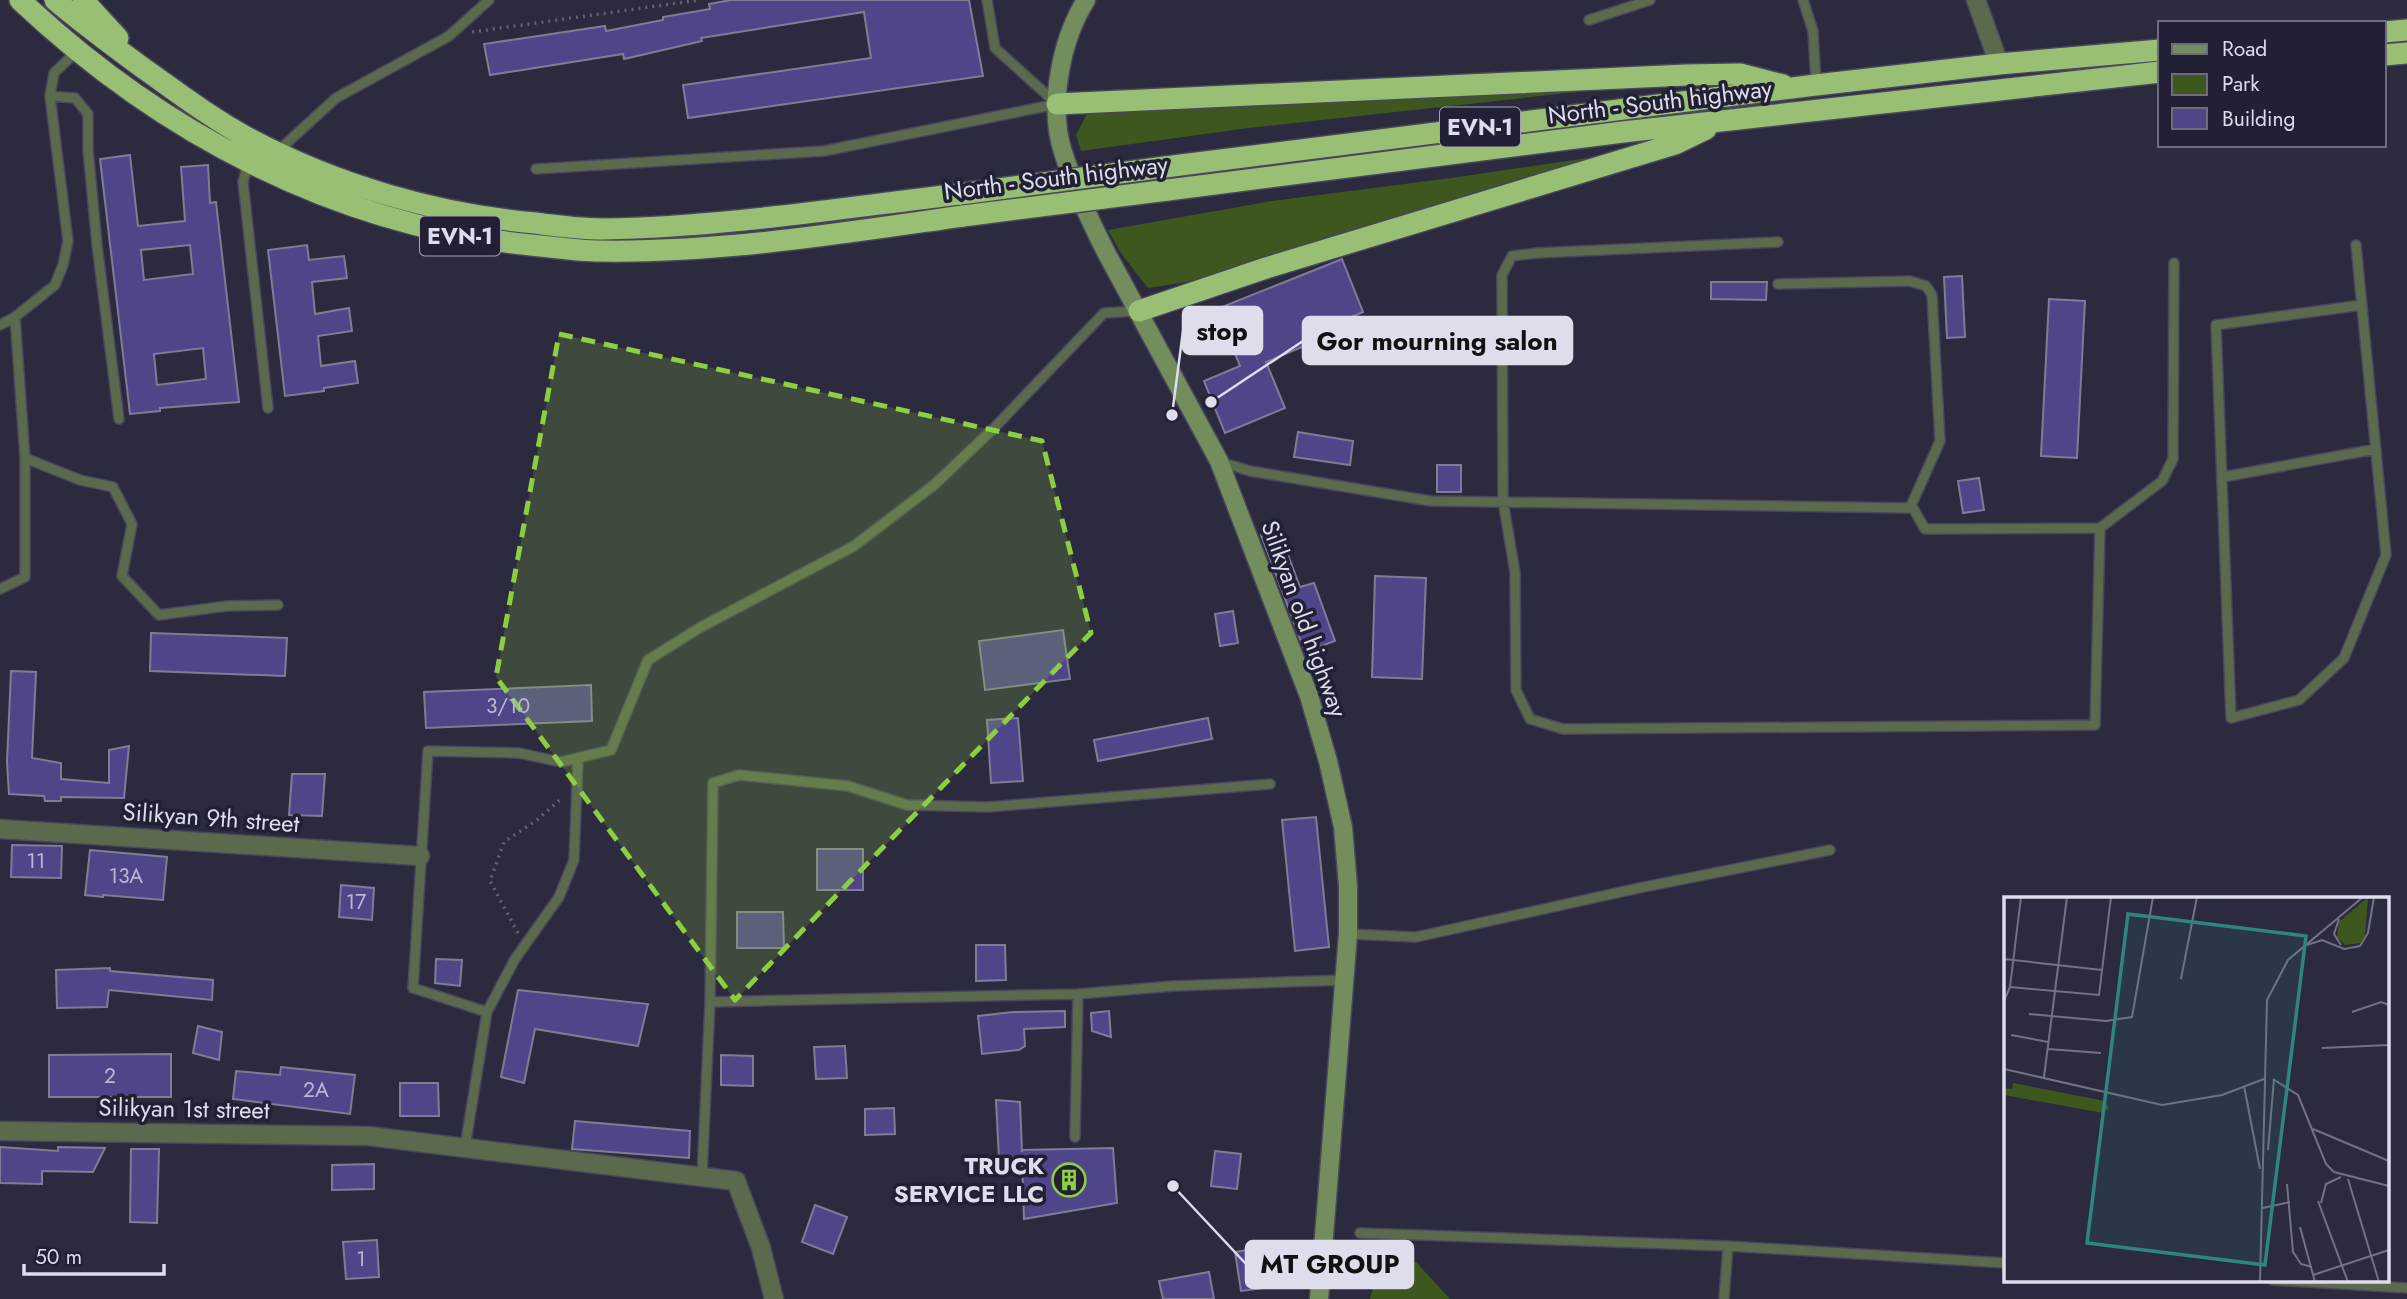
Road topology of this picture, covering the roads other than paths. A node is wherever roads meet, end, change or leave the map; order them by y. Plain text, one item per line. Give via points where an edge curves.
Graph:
1 (20, 0) edge
2 (55, 0) edge
3 (83, 0) edge
4 (489, 0) edge
5 (987, 0) edge
6 (1086, 0) edge
7 (1650, 0) edge
8 (1803, 0) edge
9 (1976, 0) edge
10 (1589, 20) dead end
11 (2407, 30) edge
12 (2386, 32) edge
13 (2158, 50) edge
14 (77, 51) junction
15 (2407, 53) edge
16 (2386, 55) edge
17 (1999, 64) junction
18 (2158, 72) edge
19 (150, 73) junction
20 (1805, 87) junction
21 (50, 96) junction
22 (1057, 104) junction
23 (1723, 121) junction
24 (277, 152) junction
25 (248, 163) junction
26 (536, 169) dead end
27 (922, 198) junction
28 (926, 221) junction
29 (1778, 242) dead end
30 (2356, 244) dead end
31 (2174, 263) dead end
32 (1778, 284) dead end
33 (2362, 305) junction
34 (1139, 311) junction
35 (15, 317) junction
36 (0, 325) edge
37 (268, 408) dead end
38 (119, 419) dead end
39 (2376, 449) junction
40 (25, 458) junction
41 (1219, 461) junction
42 (2223, 477) junction
43 (1503, 501) junction
44 (1910, 508) junction
45 (2100, 528) junction
46 (0, 589) edge
47 (278, 605) dead end
48 (578, 758) junction
49 (1269, 784) dead end
50 (0, 829) edge
51 (1830, 850) dead end
52 (420, 856) junction
53 (1348, 934) junction
54 (1345, 980) junction
55 (1078, 994) junction
56 (710, 1002) junction
57 (487, 1012) junction
58 (0, 1131) edge
59 (1075, 1137) dead end
60 (466, 1147) junction
61 (702, 1176) junction
62 (1360, 1233) dead end
63 (1728, 1246) junction
64 (2004, 1263) edge
65 (2306, 1282) edge
66 (2407, 1288) edge
67 (774, 1299) edge
68 (1319, 1299) edge
69 (1724, 1299) edge

1 - 14 highway, North - South highway / EVN-1
2 - 19 highway, North - South highway / EVN-1
3 - 19 highway
4 - 24 lane via 449,36 336,98
5 - 22 lane via 995,48
6 - 22 street, Silikyan old highway via 1074,19 1062,61
7 - 10 lane
8 - 20 lane via 1813,31
9 - 17 street
11 - 12 highway
13 - 17 highway, North - South highway / EVN-1
14 - 21 lane via 54,73
14 - 25 highway, North - South highway / EVN-1 via 191,131
15 - 16 highway
17 - 20 highway, North - South highway / EVN-1
18 - 23 highway, North - South highway / EVN-1
19 - 24 highway, North - South highway / EVN-1 via 192,104
20 - 22 highway via 1740,74
20 - 27 highway, North - South highway / EVN-1, bridge
21 - 35 lane via 68,241 55,285
21 - 38 lane via 75,98 88,114 96,231
22 - 26 lane via 824,150
22 - 34 street, Silikyan old highway via 1062,151 1092,225
23 - 28 highway, North - South highway / EVN-1, bridge
23 - 34 highway via 1675,144
24 - 27 highway, North - South highway / EVN-1 via 402,199 500,220 601,229 729,223
25 - 28 highway, North - South highway / EVN-1 via 307,190 403,222 466,237 564,249 731,246
25 - 37 lane via 243,182
27 - 28 highway
29 - 43 lane via 1512,256 1502,275
30 - 33 lane
31 - 45 lane via 2174,459 2162,481
32 - 44 lane via 1910,281 1926,286 1932,295 1940,441
33 - 39 lane
33 - 42 lane via 2216,325
34 - 41 street, Silikyan old highway
34 - 48 lane via 1104,313 934,485 854,546 648,660 611,750
35 - 36 lane
35 - 40 lane
39 - 42 lane
39 - 42 lane via 2386,555 2344,658 2299,700 2231,718
40 - 46 lane via 25,577
40 - 47 lane via 80,480 113,486 132,524 122,576 159,615
41 - 43 lane via 1250,471 1431,501
41 - 53 street, Silikyan old highway via 1309,695 1328,761 1343,827
43 - 44 lane
43 - 45 lane via 1515,572 1516,690 1530,719 1563,729 2095,725
44 - 45 lane via 1925,529
48 - 52 lane via 561,762 519,754 428,751
48 - 57 lane via 574,860 559,897 515,959
49 - 56 lane via 988,807 907,805 848,786 739,775 713,783
50 - 52 street, Silikyan 9th street
51 - 53 lane via 1416,937
52 - 57 lane via 413,988
53 - 54 street, Silikyan old highway
54 - 55 lane
54 - 68 street, Silikyan old highway
55 - 56 lane
55 - 59 lane
56 - 61 lane
57 - 60 lane
58 - 60 street, Silikyan 1st street via 368,1136
60 - 61 street, Silikyan 1st street
61 - 67 street, Silikyan 1st street via 736,1181
62 - 63 lane
63 - 64 lane
63 - 69 lane
65 - 66 lane

